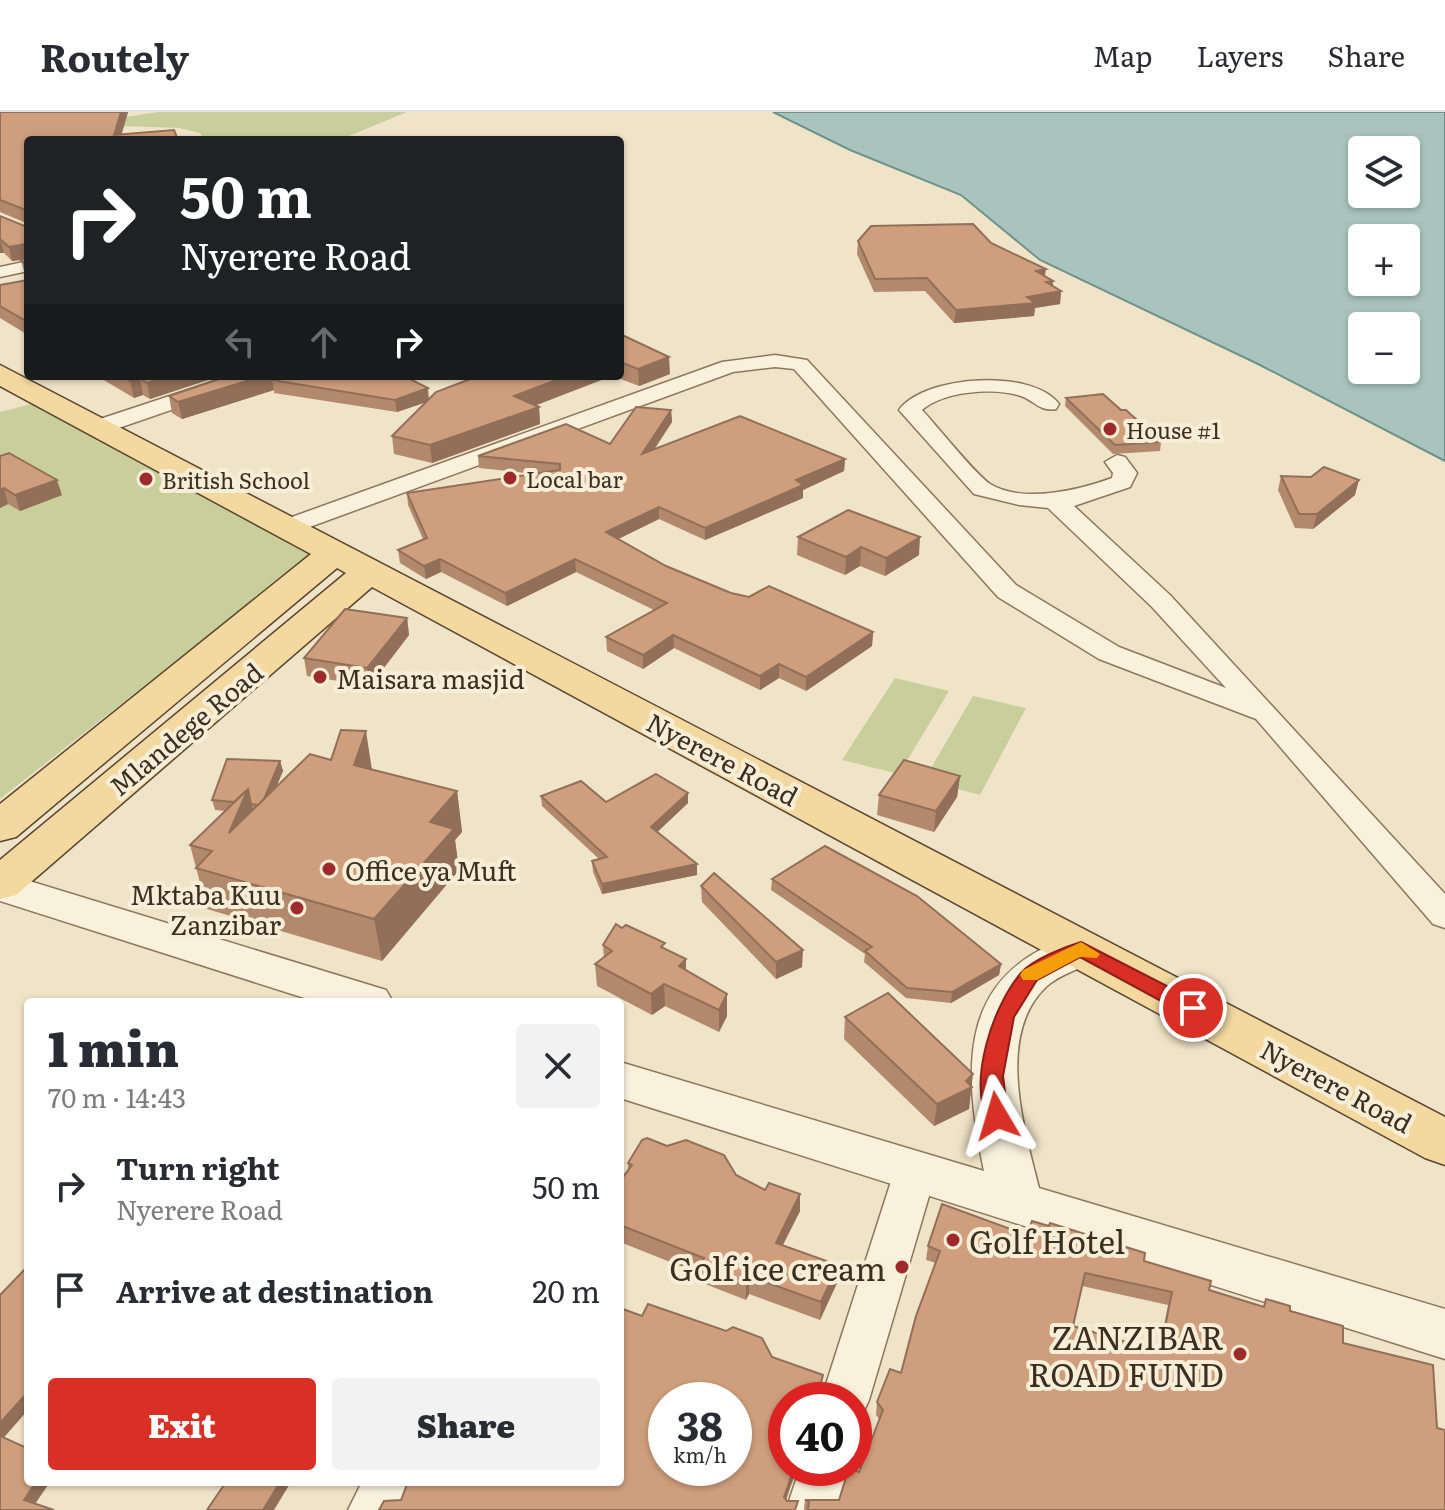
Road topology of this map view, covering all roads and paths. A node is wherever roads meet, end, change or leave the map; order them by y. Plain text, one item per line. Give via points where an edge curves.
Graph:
1 (24, 267) edge
2 (0, 272) edge
3 (0, 374) edge
4 (239, 380) edge
5 (1048, 404) dead end
6 (99, 427) junction
7 (1117, 462) dead end
8 (1055, 501) junction
9 (287, 527) junction
10 (352, 561) junction
11 (1266, 713) junction
12 (0, 827) edge
13 (0, 885) edge
14 (1445, 916) edge
15 (1081, 949) junction
16 (357, 998) edge
17 (624, 1087) edge
18 (1445, 1143) edge
19 (916, 1169) junction
20 (1016, 1200) junction
21 (1445, 1334) edge
22 (851, 1382) edge
23 (388, 1486) edge
24 (818, 1486) edge
25 (373, 1510) edge
26 (811, 1510) edge

1 - 2 street
3 - 6 main road, Nyerere Road
4 - 6 street
5 - 8 street via 1028,391 1005,387 923,396 910,410 982,489
6 - 9 main road, Nyerere Road
7 - 8 street via 1125,473 1122,482
8 - 11 street via 1161,601
9 - 10 main road, Nyerere Road
9 - 11 street via 729,366 791,361 800,364 1007,591 1109,653
10 - 12 main road, Mlandege Road
10 - 13 main road, Mlandege Road
10 - 15 main road, Nyerere Road
11 - 14 street
13 - 16 street
15 - 18 main road, Nyerere Road
15 - 20 street via 1030,975 1004,1016 992,1076
17 - 19 street
19 - 20 street
19 - 22 street
20 - 21 street
23 - 25 street
24 - 26 street

